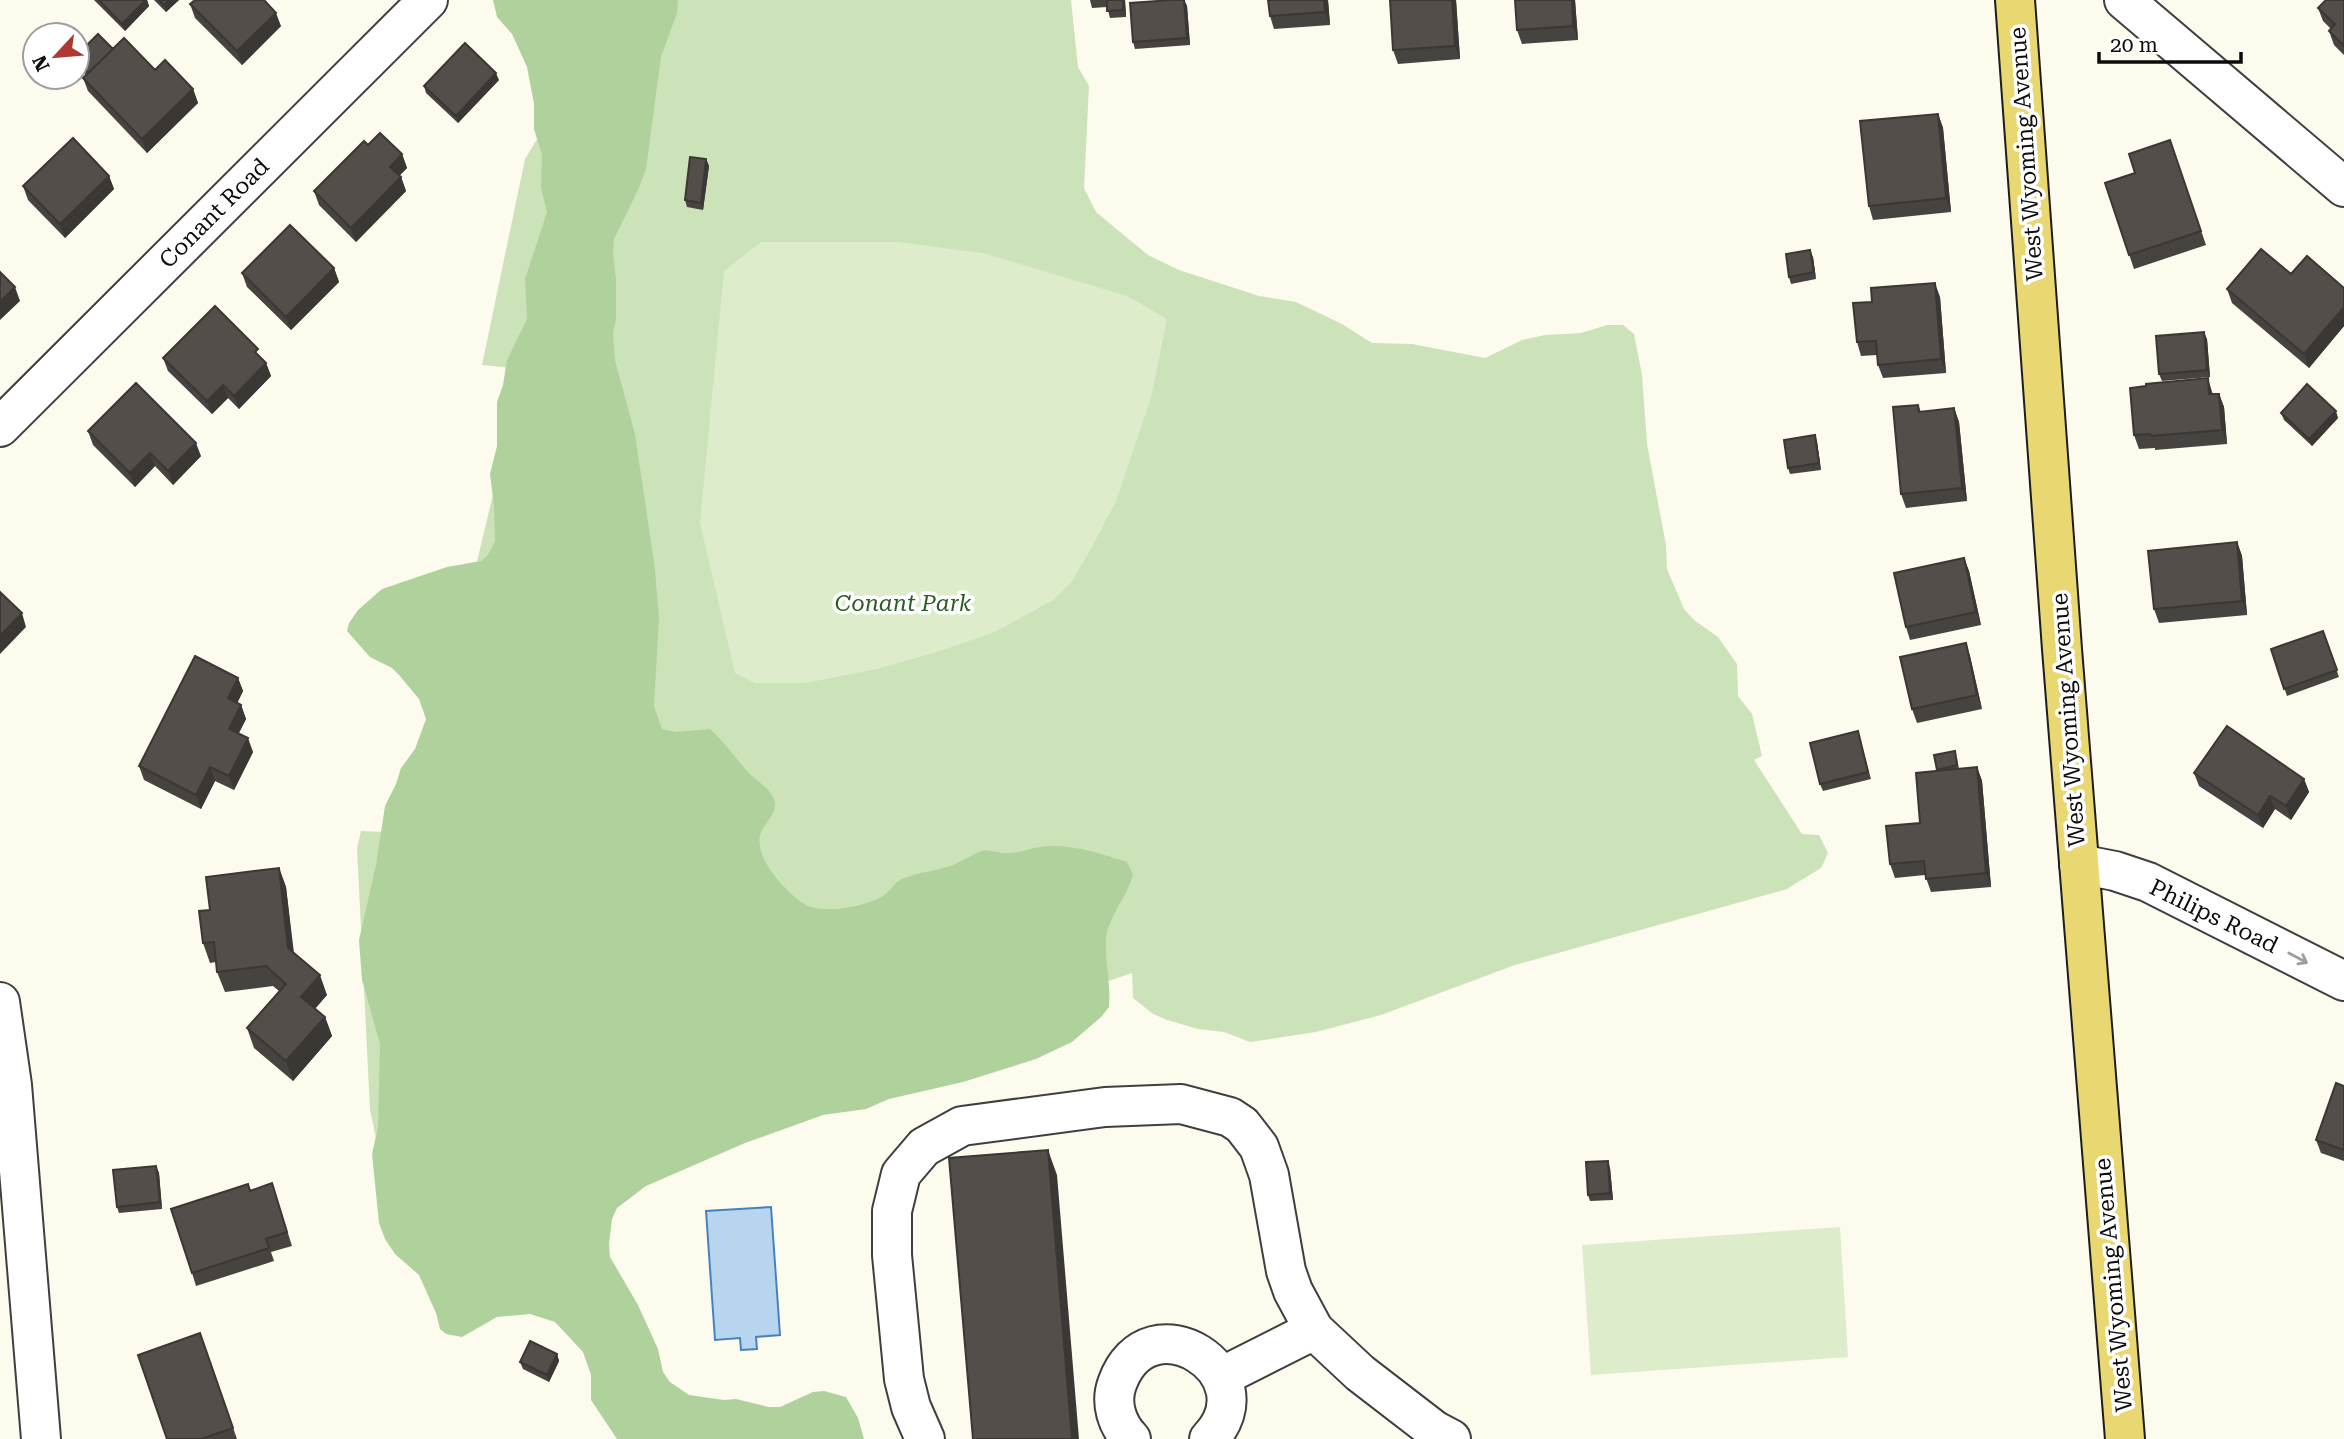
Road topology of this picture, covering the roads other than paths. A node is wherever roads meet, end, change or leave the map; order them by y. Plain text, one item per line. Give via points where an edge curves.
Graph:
1 (428, 0) edge
2 (2015, 0) edge
3 (2123, 0) edge
4 (2344, 187) edge
5 (0, 427) edge
6 (2079, 864) junction
7 (2344, 981) edge
8 (0, 1002) edge
9 (10, 1189) edge
10 (1314, 1330) junction
11 (1221, 1377) junction
12 (41, 1439) edge
13 (925, 1439) edge
14 (1131, 1439) edge
15 (1209, 1439) edge
16 (1451, 1439) edge
17 (2125, 1439) edge

1 - 5 street, Conant Road
2 - 6 main road, West Wyoming Avenue
3 - 4 street
6 -> 7 street, Philips Road via 2148,882
6 - 17 main road, West Wyoming Avenue
8 - 9 street via 12,1085
9 - 12 street via 34,1352
10 - 11 street
10 - 13 street via 1286,1271 1265,1160 1251,1135 1230,1117 1181,1104 1105,1107 962,1126 924,1147 901,1174 891,1212 904,1379
10 - 16 street via 1360,1373
11 - 14 street via 1207,1359 1186,1347 1164,1344 1142,1352 1125,1367 1115,1388 1115,1411
11 - 15 street via 1224,1414

